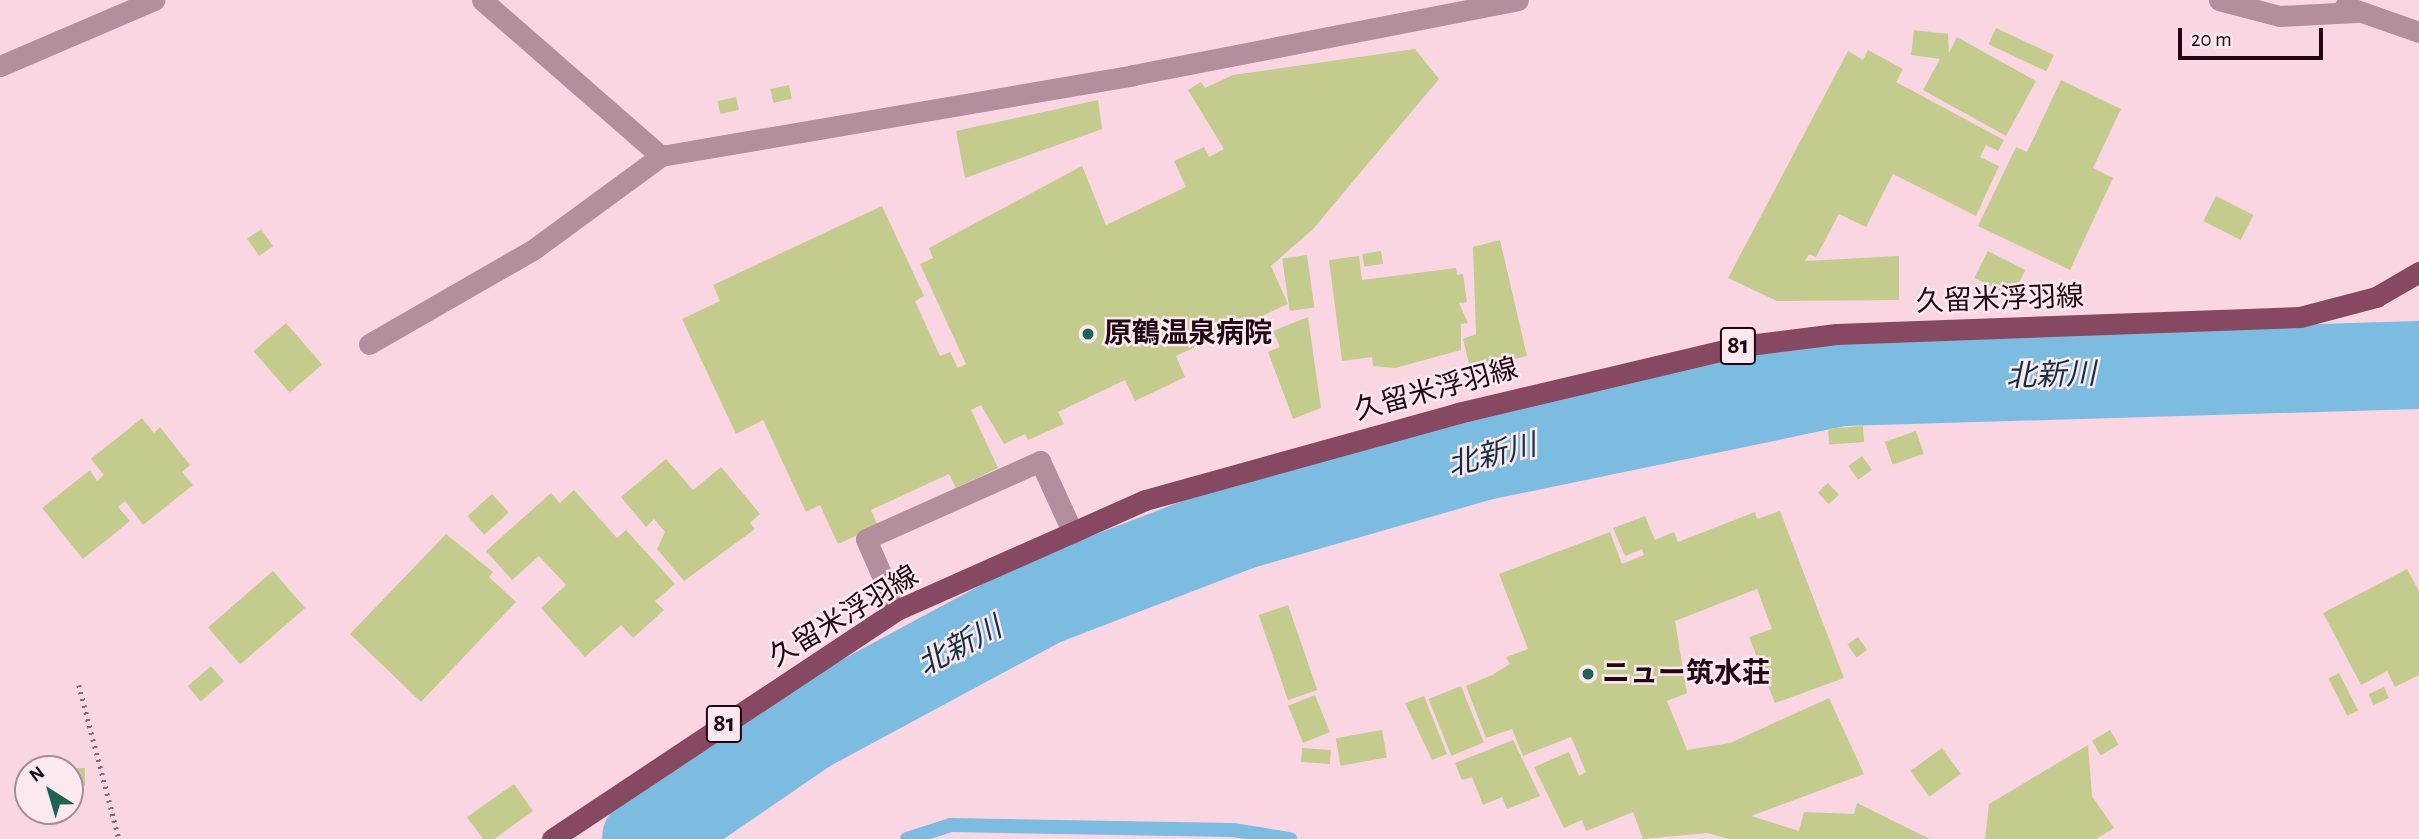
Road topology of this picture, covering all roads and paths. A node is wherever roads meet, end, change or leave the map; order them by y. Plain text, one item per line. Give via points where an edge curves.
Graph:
1 (154, 0) edge
2 (482, 0) edge
3 (1518, 0) edge
4 (2219, 0) edge
5 (2334, 0) edge
6 (2356, 12) junction
7 (2419, 32) edge
8 (0, 66) edge
9 (661, 156) junction
10 (2419, 272) edge
11 (369, 344) dead end
12 (1073, 533) junction
13 (897, 610) junction
14 (79, 685) dead end
15 (119, 839) edge
16 (552, 839) edge

1 - 8 street
2 - 9 street
3 - 9 street via 1133,75
4 - 6 street via 2280,16
5 - 6 street
6 - 7 street
9 - 11 street via 534,249
10 - 12 main road, 久留米浮羽線 / 81 via 2376,297 2300,317 1836,334 1652,363 1145,499
12 - 13 main road, 久留米浮羽線 / 81
12 - 13 street via 1040,461 866,539
13 - 16 main road, 久留米浮羽線 / 81
14 - 15 path

